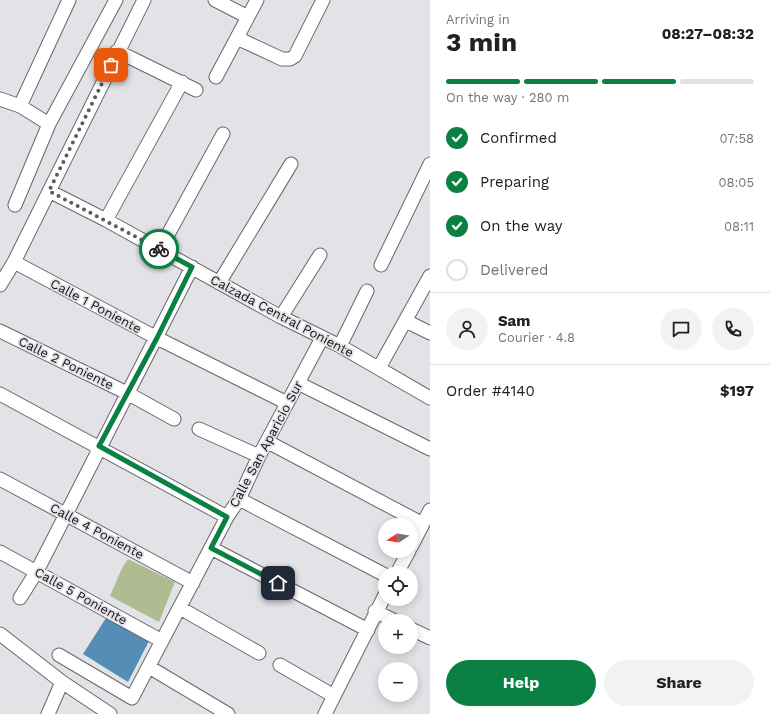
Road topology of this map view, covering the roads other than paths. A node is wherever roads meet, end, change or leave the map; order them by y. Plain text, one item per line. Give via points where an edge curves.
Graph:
1 (69, 0) edge
2 (116, 0) edge
3 (144, 0) edge
4 (215, 0) edge
5 (256, 0) edge
6 (322, 0) edge
7 (248, 17) junction
8 (237, 38) junction
9 (118, 51) junction
10 (216, 78) dead end
11 (182, 82) junction
12 (196, 90) dead end
13 (0, 99) edge
14 (20, 106) junction
15 (49, 124) junction
16 (223, 134) dead end
17 (291, 164) dead end
18 (430, 164) edge
19 (49, 191) junction
20 (15, 205) dead end
21 (106, 220) junction
22 (160, 249) junction
23 (320, 254) dead end
24 (14, 262) junction
25 (381, 265) dead end
26 (192, 267) junction
27 (430, 276) edge
28 (220, 283) junction
29 (0, 285) edge
30 (367, 291) dead end
31 (281, 317) junction
32 (406, 321) junction
33 (0, 331) edge
34 (430, 333) edge
35 (157, 338) junction
36 (322, 338) junction
37 (340, 346) junction
38 (379, 368) junction
39 (298, 383) junction
40 (127, 393) junction
41 (0, 394) edge
42 (430, 398) edge
43 (287, 403) junction
44 (174, 419) dead end
45 (199, 429) dead end
46 (268, 442) junction
47 (99, 446) junction
48 (430, 449) edge
49 (259, 456) junction
50 (0, 479) edge
51 (239, 499) junction
52 (430, 510) edge
53 (66, 514) junction
54 (227, 517) junction
55 (423, 524) junction
56 (418, 534) edge
57 (211, 548) junction
58 (0, 552) edge
59 (37, 571) junction
60 (378, 571) edge
61 (193, 583) junction
62 (20, 598) dead end
63 (379, 606) edge
64 (180, 608) junction
65 (375, 612) junction
66 (379, 614) edge
67 (368, 630) junction
68 (418, 632) edge
69 (0, 634) edge
70 (430, 638) edge
71 (162, 641) junction
72 (260, 653) dead end
73 (59, 654) dead end
74 (280, 665) dead end
75 (149, 667) junction
76 (62, 682) junction
77 (334, 696) junction
78 (48, 714) edge
79 (110, 714) edge
80 (228, 714) edge
81 (325, 714) edge

1 - 14 street
2 - 15 street
3 - 9 street
4 - 7 street
5 - 7 street
6 - 8 street via 295,56 290,59 282,59
7 - 8 street
8 - 10 street
9 - 11 street
9 - 19 street
11 - 12 street
11 - 21 street
13 - 14 street
14 - 15 street
15 - 20 street
16 - 22 street
17 - 28 street
18 - 25 street
19 - 21 street, Calzada Central Poniente
19 - 24 street
21 - 22 street, Calzada Central Poniente
22 - 26 street, Calzada Central Poniente
23 - 31 street
24 - 29 street
24 - 35 street, Calle 1 Poniente
26 - 28 street, Calzada Central Poniente
26 - 35 street
27 - 32 street
28 - 31 street, Calzada Central Poniente
30 - 37 street
31 - 36 street, Calzada Central Poniente
32 - 34 street
32 - 38 street
33 - 40 street, Calle 2 Poniente
35 - 40 street
35 - 43 street, Calle 1 Poniente
36 - 37 street, Calzada Central Poniente
36 - 39 street, Calle San Aparicio Sur
37 - 38 street, Calzada Central Poniente
38 - 42 street, Calzada Central Poniente
39 - 43 street, Calle San Aparicio Sur
39 - 48 street
40 - 44 street, Calle 2 Poniente
40 - 47 street
41 - 47 street
43 - 46 street, Calle San Aparicio Sur
45 - 49 street
46 - 49 street, Calle San Aparicio Sur
46 - 55 street
47 - 53 street
47 - 54 street
49 - 51 street, Calle San Aparicio Sur
50 - 53 street, Calle 4 Poniente
51 - 54 street, Calle San Aparicio Sur
51 - 60 street
52 - 55 street
53 - 59 street
53 - 61 street, Calle 4 Poniente
54 - 57 street, Calle San Aparicio Sur
55 - 56 street
57 - 61 street, Calle San Aparicio Sur
57 - 67 street
58 - 59 street, Calle 5 Poniente
59 - 62 street
59 - 71 street, Calle 5 Poniente
61 - 64 street, Calle San Aparicio Sur
63 - 65 street
64 - 71 street, Calle San Aparicio Sur
64 - 72 street
65 - 66 street
65 - 67 street
67 - 77 street
68 - 70 street
69 - 76 street
71 - 75 street, Calle San Aparicio Sur
73 - 75 street, Calle San Aparicio Sur via 132,698
74 - 77 street
75 - 80 street
76 - 78 street
76 - 79 street
77 - 81 street

